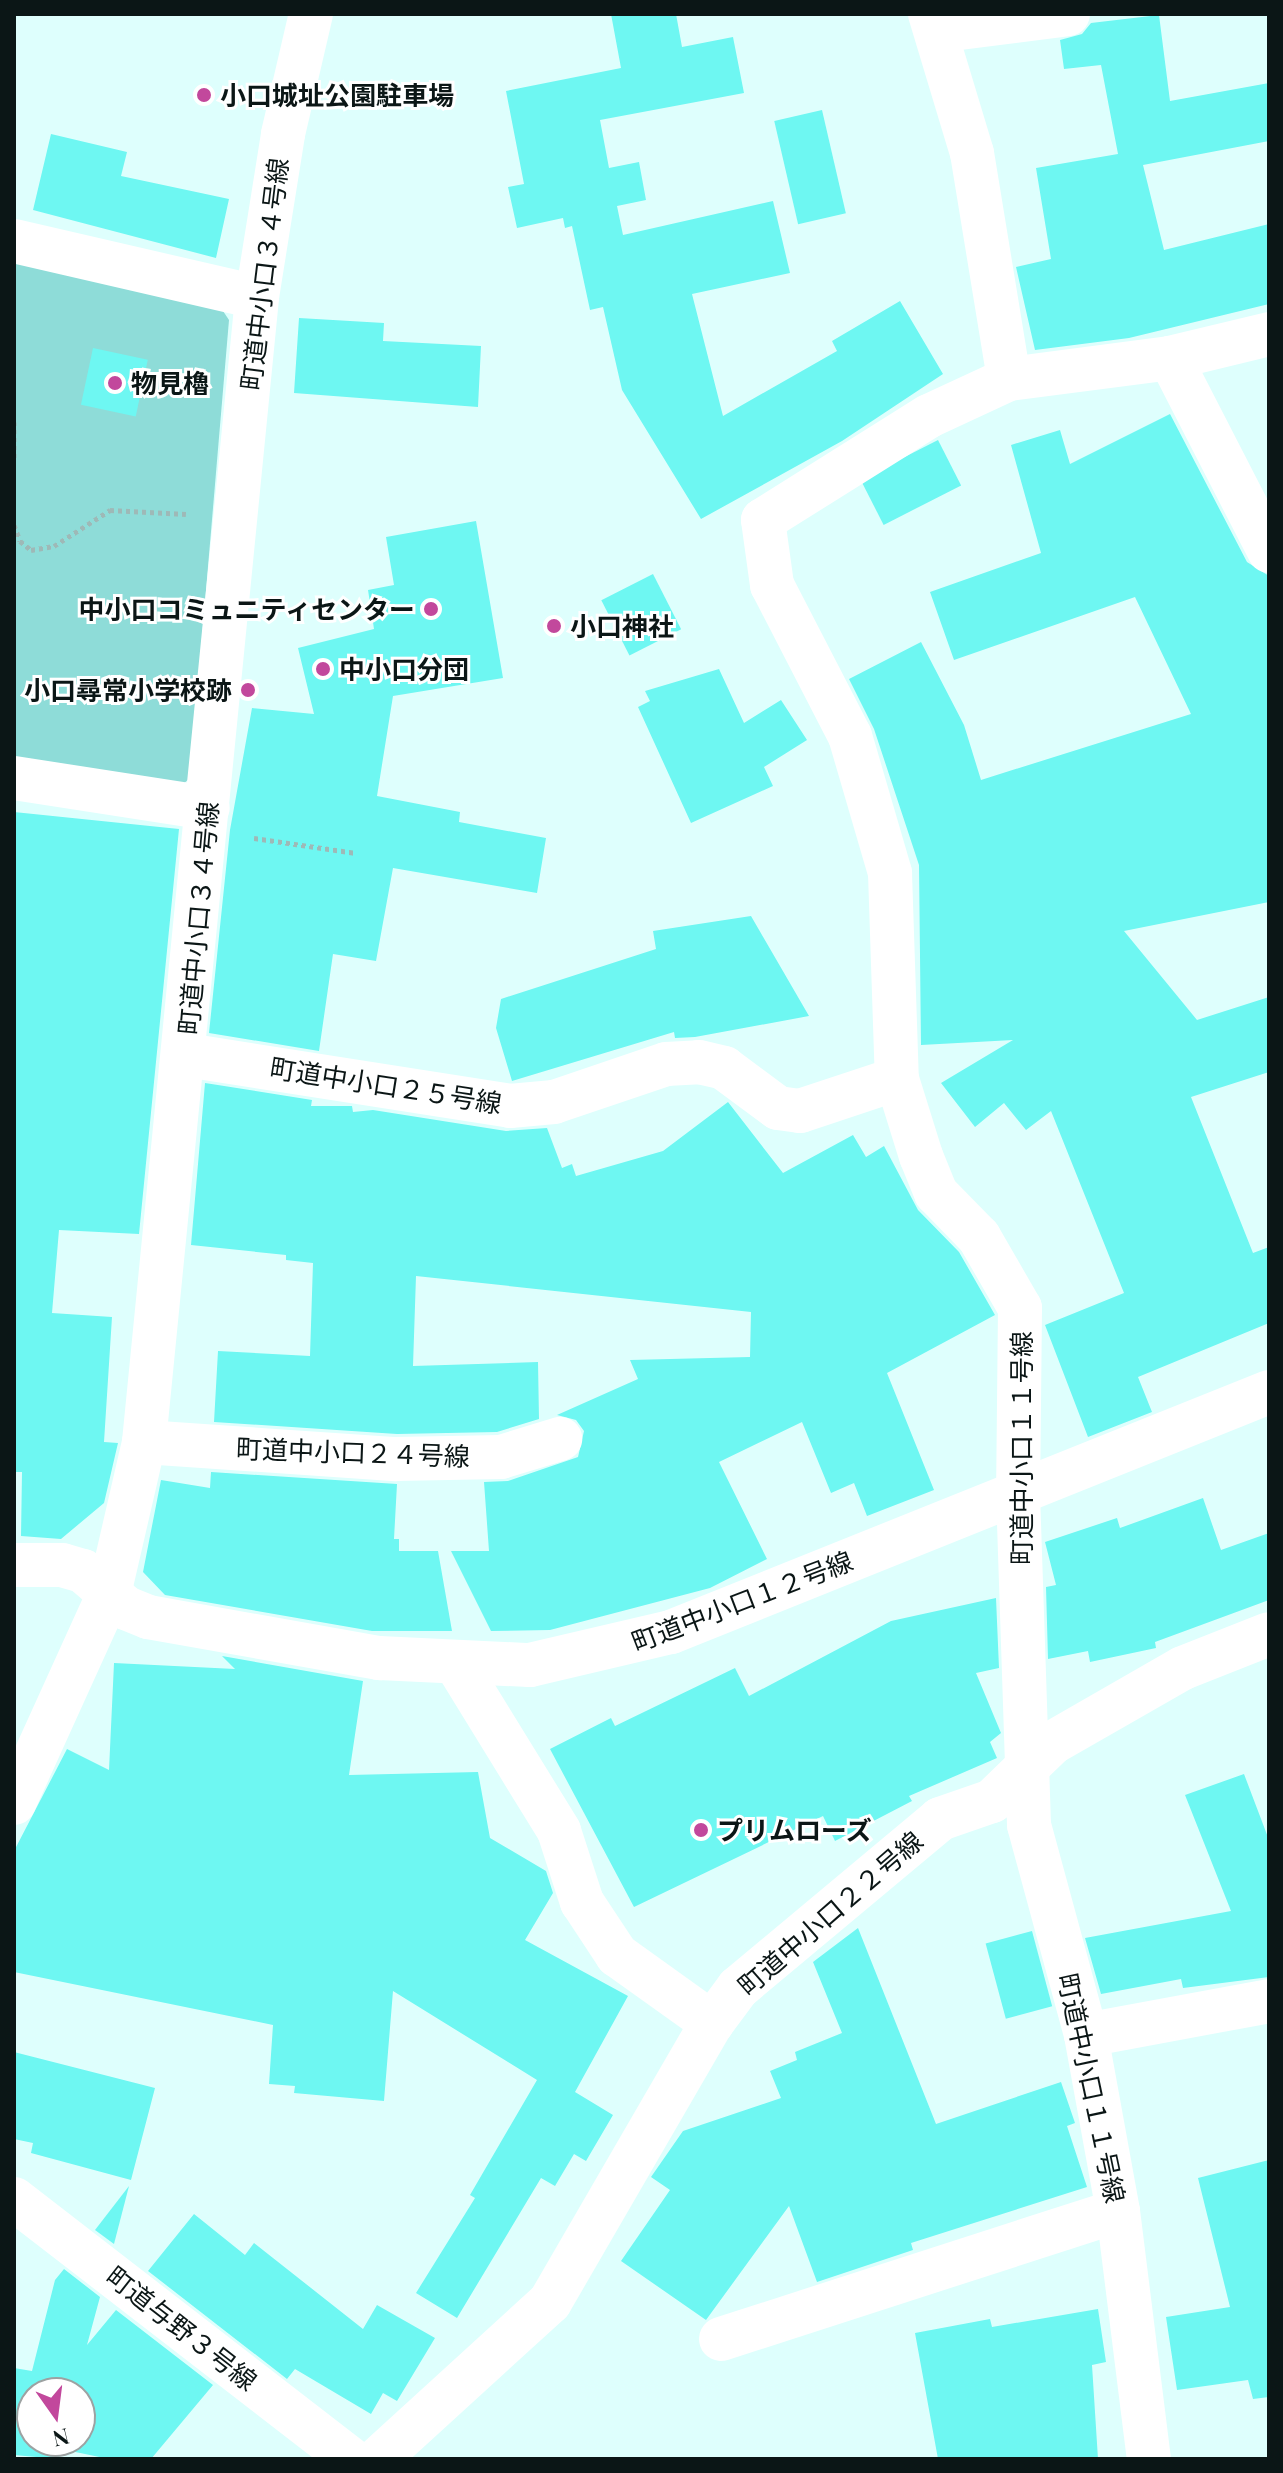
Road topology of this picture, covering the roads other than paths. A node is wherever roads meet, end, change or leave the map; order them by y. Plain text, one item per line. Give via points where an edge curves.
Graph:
1 (311, 14) edge
2 (1068, 14) edge
3 (933, 22) edge
4 (14, 241) edge
5 (257, 297) junction
6 (1269, 334) edge
7 (1170, 358) junction
8 (1009, 379) junction
9 (1269, 551) edge
10 (14, 778) edge
11 (207, 820) junction
12 (186, 1055) junction
13 (897, 1079) junction
14 (1269, 1392) edge
15 (560, 1439) dead end
16 (144, 1442) junction
17 (1018, 1493) junction
18 (14, 1565) edge
19 (109, 1594) junction
20 (1269, 1634) edge
21 (457, 1665) junction
22 (1025, 1768) junction
23 (14, 1803) edge
24 (1269, 2001) edge
25 (712, 2023) junction
26 (1086, 2035) junction
27 (14, 2199) edge
28 (1118, 2211) junction
29 (721, 2339) dead end
30 (350, 2459) edge
31 (378, 2459) edge
32 (1149, 2459) edge

1 - 5 street, 町道中小口３４号線 via 283,134
2 - 3 street
3 - 8 street via 988,224
4 - 5 street
5 - 11 street, 町道中小口３４号線
6 - 7 street
7 - 8 street
7 - 9 street
8 - 13 street, 町道中小口１１号線 via 929,416 763,520 772,585 850,736 890,873
10 - 11 street
11 - 12 street, 町道中小口３４号線
12 - 13 street, 町道中小口２５号線 via 510,1106 554,1102 666,1064 699,1062 724,1068 778,1108 800,1111
12 - 16 street, 町道中小口３４号線
13 - 17 street, 町道中小口１１号線 via 936,1193 979,1237 1020,1308
14 - 17 street, 町道中小口１２号線
15 - 16 street, 町道中小口２４号線 via 501,1457 396,1459
16 - 19 street, 町道中小口３４号線
17 - 21 street, 町道中小口１２号線 via 671,1632 530,1665
17 - 22 street, 町道中小口１１号線
18 - 19 street, 町道中小口１２号線 via 62,1565 83,1571
19 - 21 street, 町道中小口１２号線 via 148,1617 379,1658
19 - 23 street, 町道中小口３４号線
20 - 22 street, 町道中小口２２号線 via 1183,1668 1052,1743
21 - 25 street via 559,1831 582,1902 617,1955
22 - 25 street, 町道中小口２２号線 via 992,1801 940,1819 738,1988
22 - 26 street, 町道中小口１１号線 via 1029,1825
24 - 26 street
25 - 31 street, 町道中小口２２号線 via 550,2302
26 - 28 street, 町道中小口１１号線
27 - 30 street, 町道与野３号線
28 - 29 street
28 - 32 street, 町道中小口１１号線

